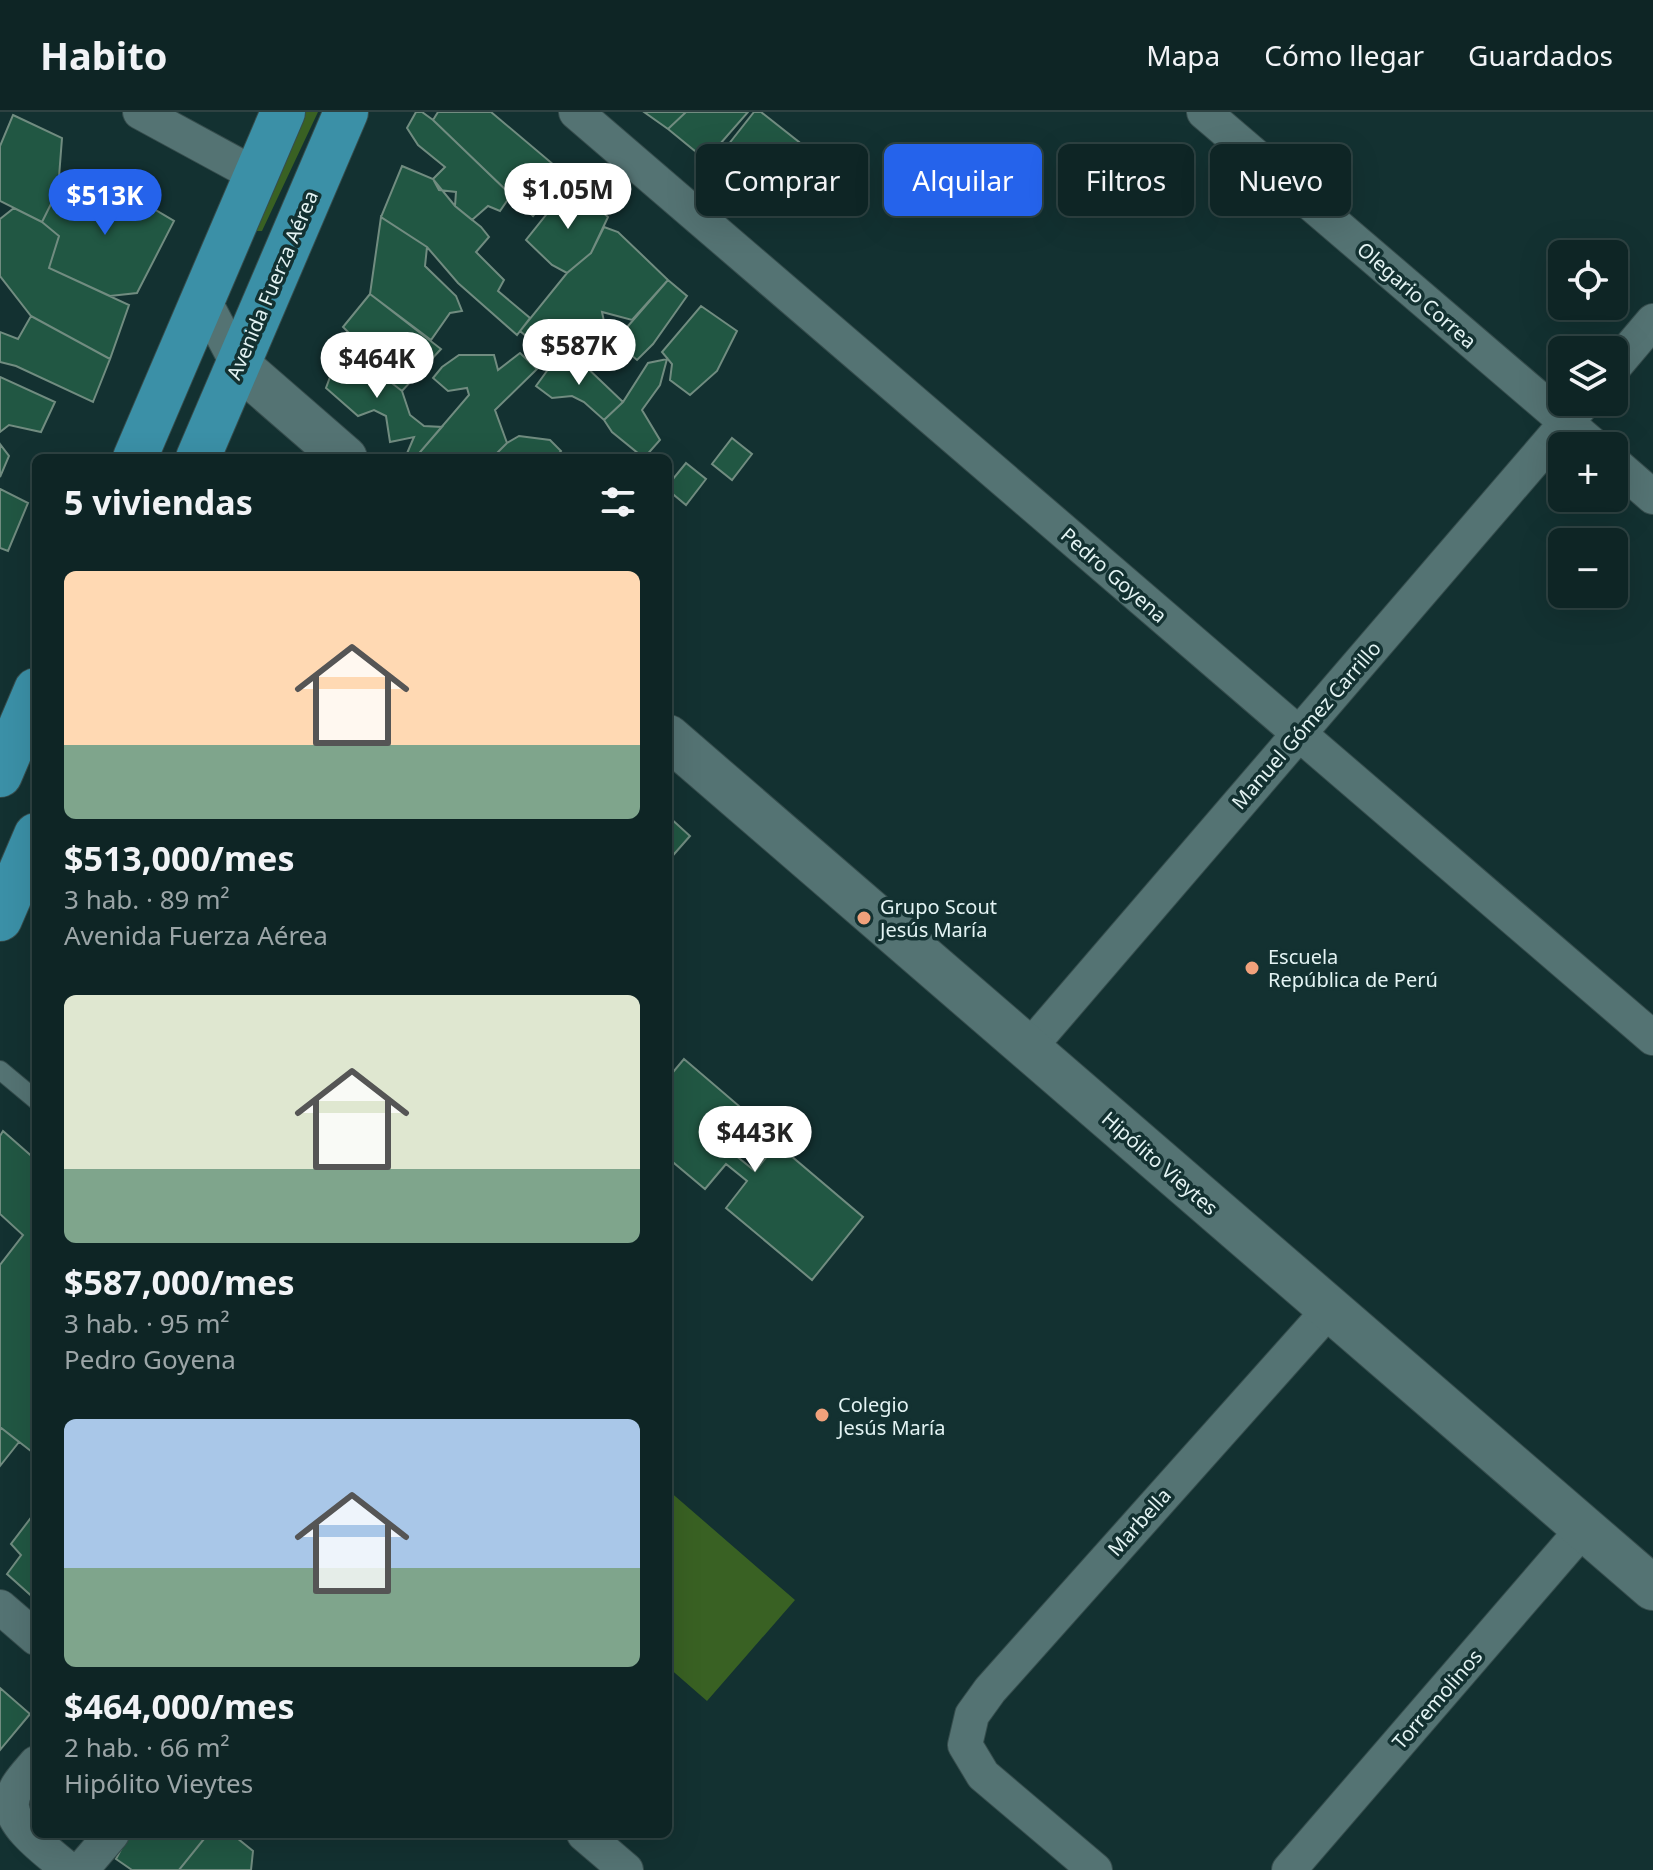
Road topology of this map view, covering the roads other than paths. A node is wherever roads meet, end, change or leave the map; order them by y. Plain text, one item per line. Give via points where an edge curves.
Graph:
1 (140, 112) edge
2 (283, 112) edge
3 (346, 112) edge
4 (576, 112) edge
5 (1204, 112) edge
6 (256, 175) junction
7 (203, 298) junction
8 (1653, 321) edge
9 (1628, 350) edge
10 (238, 365) junction
11 (1548, 390) edge
12 (1572, 416) edge
13 (137, 454) edge
14 (200, 454) edge
15 (340, 454) edge
16 (1628, 475) edge
17 (1653, 497) edge
18 (32, 699) edge
19 (1299, 733) junction
20 (672, 740) edge
21 (0, 775) edge
22 (32, 844) edge
23 (0, 919) edge
24 (1653, 1038) edge
25 (1028, 1049) junction
26 (0, 1070) edge
27 (32, 1097) edge
28 (1330, 1309) junction
29 (1584, 1528) junction
30 (1653, 1588) edge
31 (0, 1607) edge
32 (32, 1635) edge
33 (32, 1768) edge
34 (32, 1837) edge
35 (33, 1838) edge
36 (109, 1838) edge
37 (589, 1838) edge
38 (69, 1870) edge
39 (81, 1870) edge
40 (626, 1870) edge
41 (1095, 1870) edge
42 (1289, 1870) edge

1 - 6 street
2 - 6 main road
3 - 10 main road, Avenida Fuerza Aérea
4 - 19 street, Pedro Goyena
5 - 11 street, Olegario Correa
6 - 7 main road
7 - 10 street
7 - 13 main road
8 - 9 street
10 - 14 main road, Avenida Fuerza Aérea
10 - 15 street
12 - 19 street, Manuel Gómez Carrillo
16 - 17 street
18 - 21 main road
19 - 24 street, Pedro Goyena
19 - 25 street, Manuel Gómez Carrillo
20 - 25 street, Hipólito Vieytes
22 - 23 main road
25 - 28 street, Hipólito Vieytes
26 - 27 lane
28 - 29 street, Hipólito Vieytes
28 - 41 street, Marbella via 972,1715 965,1745 983,1775
29 - 30 street, Hipólito Vieytes
29 - 42 street, Torremolinos
31 - 32 street
33 - 34 street via 12,1800 13,1815
35 - 38 street
36 - 39 street
37 - 40 street

